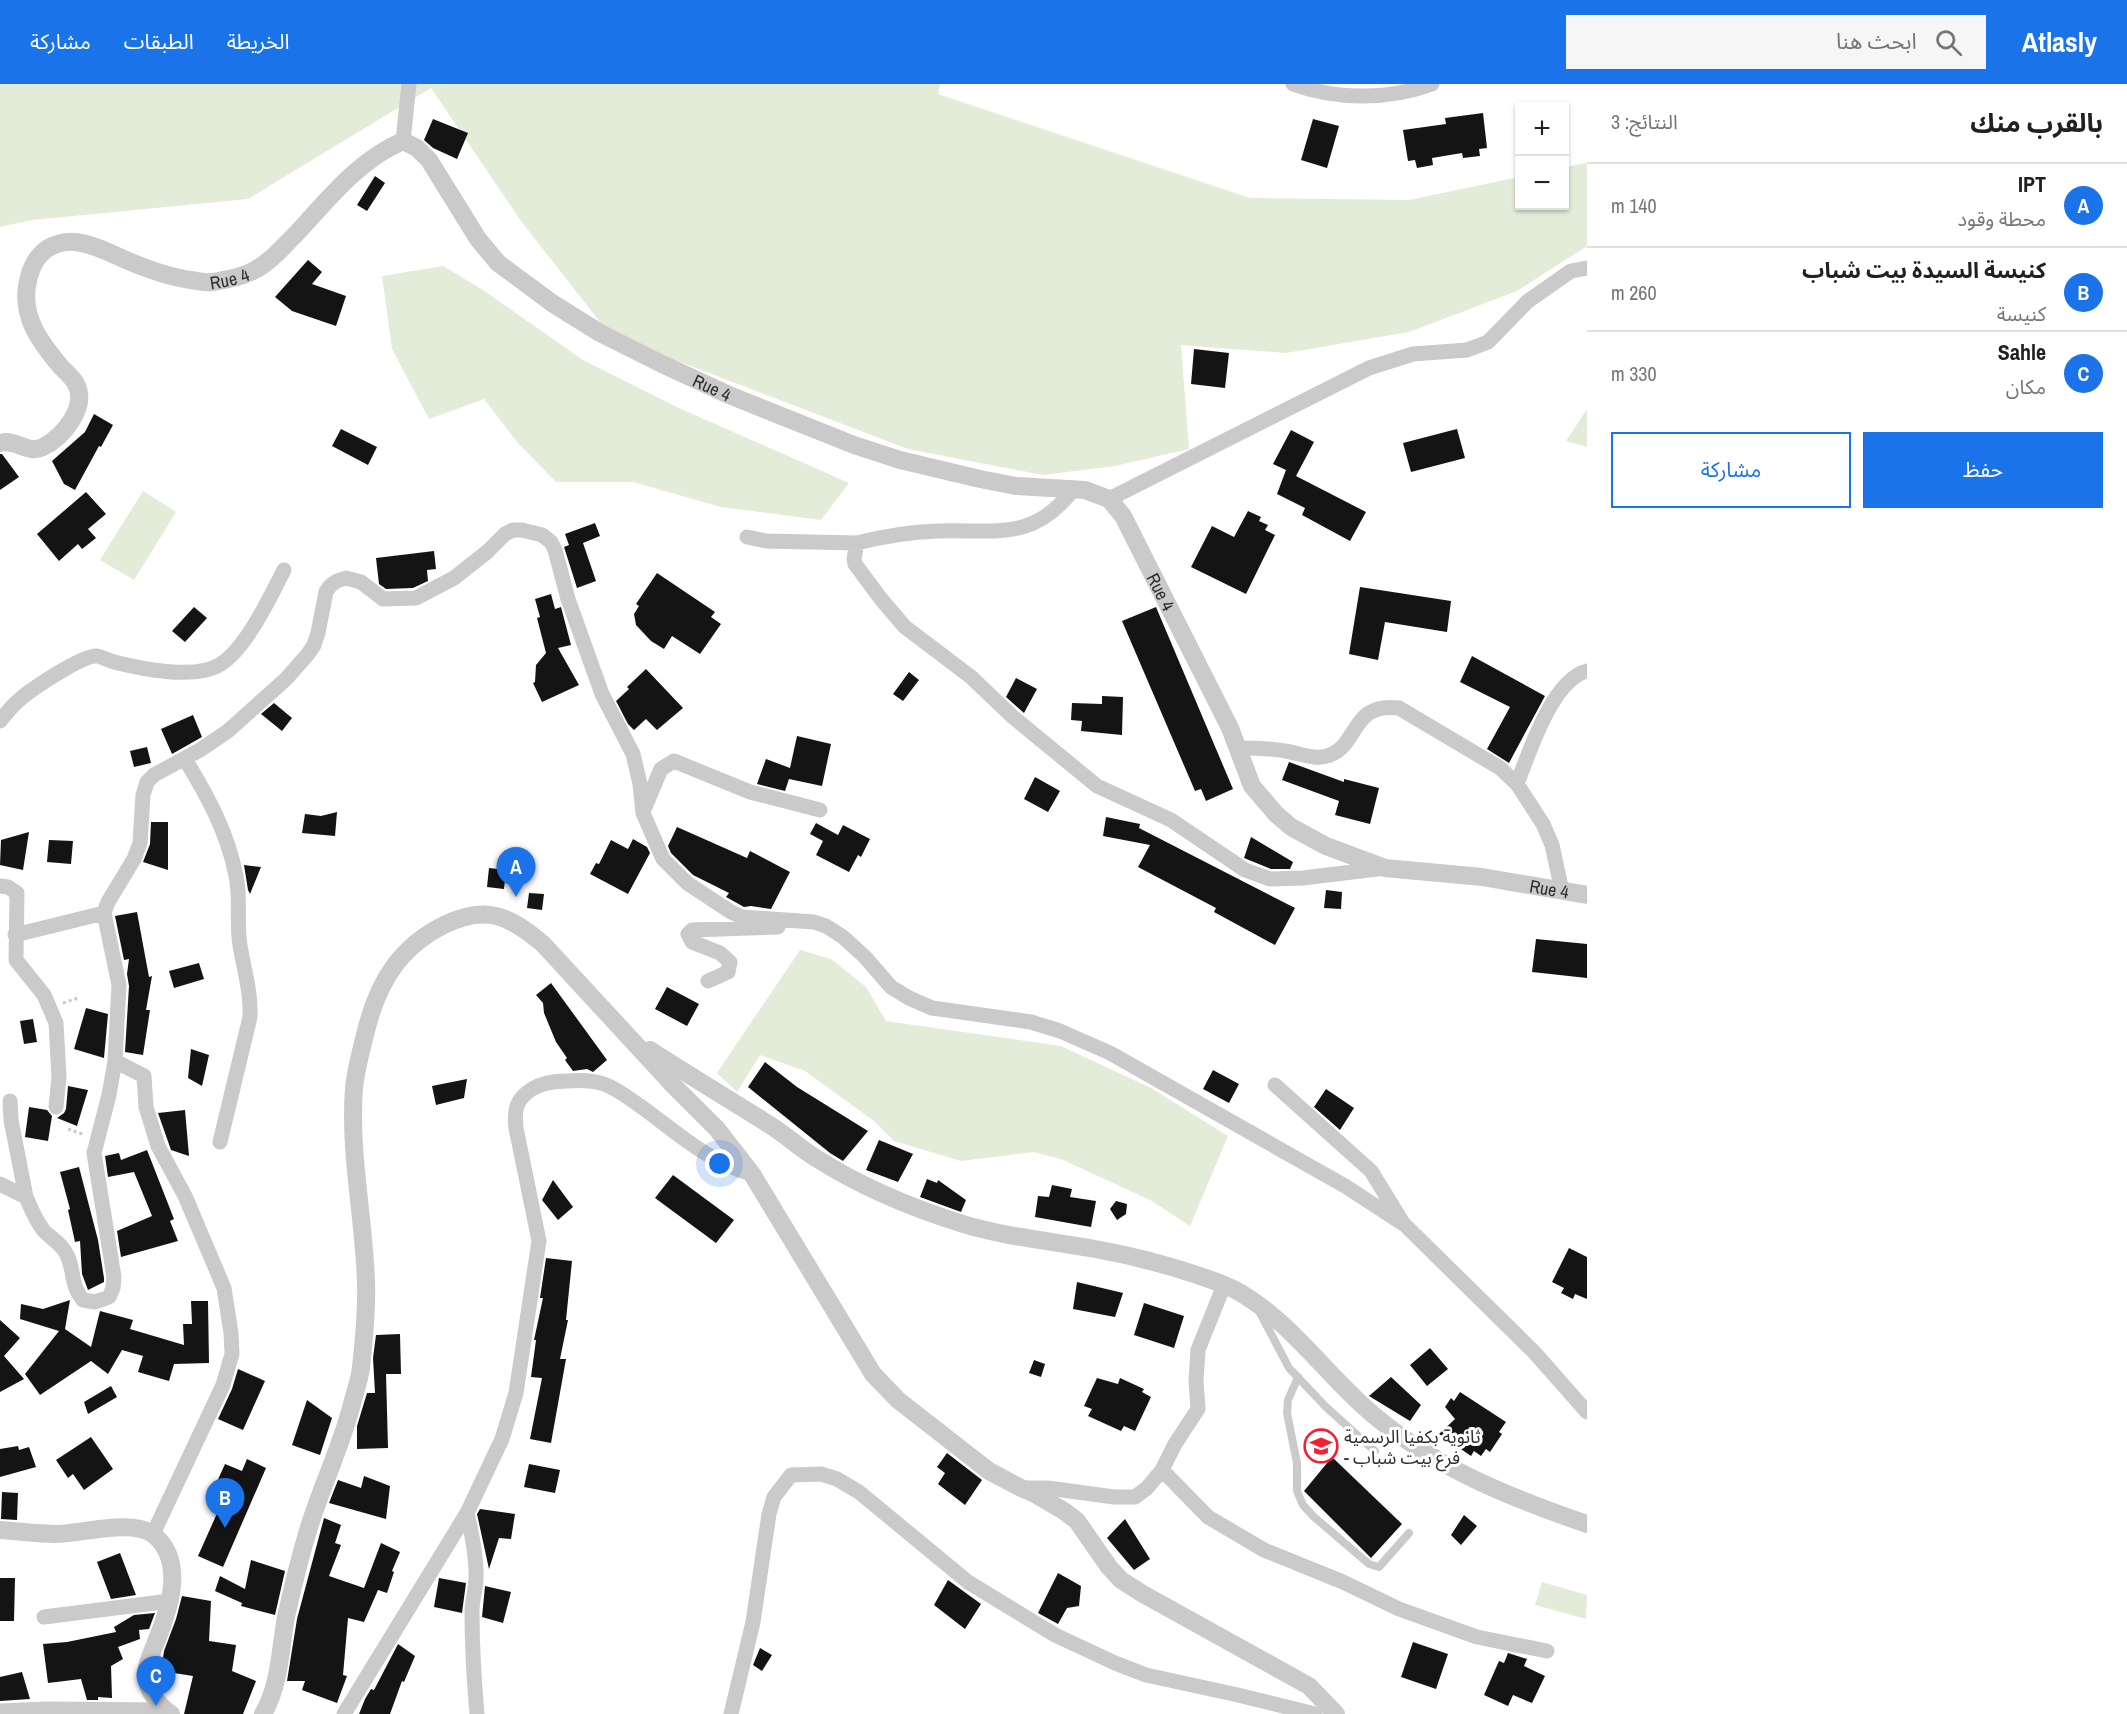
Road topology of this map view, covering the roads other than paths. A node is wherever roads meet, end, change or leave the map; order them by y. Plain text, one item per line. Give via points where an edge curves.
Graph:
1 (409, 84) edge
2 (1293, 84) edge
3 (1432, 84) edge
4 (403, 141) junction
5 (1587, 268) edge
6 (0, 443) edge
7 (1072, 491) junction
8 (1109, 499) junction
9 (747, 537) dead end
10 (857, 543) junction
11 (284, 570) dead end
12 (1587, 671) edge
13 (0, 721) edge
14 (1238, 748) junction
15 (185, 759) junction
16 (1517, 784) junction
17 (820, 810) dead end
18 (643, 813) junction
19 (1385, 868) junction
20 (0, 886) edge
21 (1562, 891) junction
22 (1587, 895) edge
23 (104, 913) junction
24 (814, 922) junction
25 (15, 935) junction
26 (708, 981) dead end
27 (628, 1037) junction
28 (115, 1062) junction
29 (1275, 1085) dead end
30 (10, 1101) dead end
31 (56, 1107) dead end
32 (220, 1142) dead end
33 (752, 1174) junction
34 (0, 1184) edge
35 (26, 1197) junction
36 (1405, 1225) junction
37 (1224, 1284) junction
38 (1254, 1302) junction
39 (1298, 1377) junction
40 (1587, 1412) edge
41 (1375, 1451) dead end
42 (1162, 1470) junction
43 (1021, 1488) junction
44 (467, 1514) junction
45 (1587, 1524) edge
46 (0, 1530) edge
47 (1408, 1533) dead end
48 (153, 1534) junction
49 (170, 1601) junction
50 (44, 1617) dead end
51 (1547, 1651) dead end
52 (0, 1711) edge
53 (168, 1712) edge
54 (263, 1714) edge
55 (344, 1714) edge
56 (477, 1714) edge
57 (731, 1714) edge
58 (1315, 1714) edge
59 (1336, 1714) edge

1 - 4 street
2 - 3 street via 1324,92 1368,96
4 - 6 street, Rue 4 via 363,165 271,259 252,272 211,283 174,278 74,242 55,244 41,253 30,270 27,308 32,327 76,385 77,410 69,424 44,447 35,450 12,442
4 - 7 street, Rue 4 via 429,160 478,239 498,263 600,333 785,419 900,460 1016,486
5 - 8 street via 1571,272 1528,301 1488,342 1467,350 1413,354 1369,368
7 - 8 street, Rue 4 via 1085,490
7 - 10 street via 1052,513 1018,529 921,532
8 - 14 street, Rue 4 via 1123,516
9 - 10 street
10 - 19 street via 855,564 894,616 1097,786 1171,820 1245,870 1270,879
11 - 13 street via 248,634 231,655 212,669 144,669 95,656 79,661 18,700
12 - 16 street via 1568,681 1545,714
14 - 16 street via 1325,757 1340,748 1367,715 1377,709 1399,708 1490,761
14 - 19 street, Rue 4 via 1252,786 1276,814 1326,846
15 - 18 street via 228,731 308,654 318,633 326,592 337,580 361,582 383,598 416,598 454,578 504,534 522,530 542,535 555,550 602,694 633,754
15 - 23 street via 147,782 140,843
15 - 32 street via 208,797 237,877 240,944 251,1000
16 - 21 street via 1552,845
17 - 18 street via 750,792 674,761 658,773
18 - 24 street via 663,859 687,883 730,912
19 - 21 street, Rue 4 via 1482,877
20 - 25 street via 17,893
21 - 22 street, Rue 4
23 - 25 street
23 - 28 street via 119,985
24 - 26 street via 692,930 688,934 692,942 720,953 730,962 728,972
24 - 36 street via 843,937 891,987 909,998 932,1008 1031,1022 1110,1053 1345,1186
25 - 31 street via 16,960 44,995 56,1023
27 - 33 street via 717,1129
27 - 37 street via 775,1128 816,1158 882,1194 963,1224 1134,1256
27 - 54 street via 543,944 524,928 492,914 452,921 431,932 410,948 381,987 364,1041 353,1110 366,1283 361,1370 347,1423 307,1533 286,1617 274,1688
28 - 35 street via 94,1153 114,1277 108,1297 95,1302 83,1300 76,1292 66,1252 33,1215
28 - 48 street via 144,1076 146,1107 158,1146 185,1196 224,1288 231,1333 232,1354 223,1385
29 - 36 street via 1371,1171
30 - 35 street
33 - 43 street via 873,1374 898,1400 989,1471
33 - 44 street via 728,1166 603,1084 587,1080 541,1085 516,1105 514,1112 539,1241 516,1393 502,1439
34 - 35 street
36 - 40 street via 1534,1352
37 - 38 street
37 - 42 street via 1198,1350 1198,1409
38 - 39 lane via 1289,1368
38 - 45 street via 1285,1327 1363,1406 1413,1444 1484,1485
39 - 41 lane
39 - 47 lane via 1287,1413 1297,1463 1297,1491 1303,1505 1369,1564 1379,1567
42 - 43 street via 1134,1497
42 - 51 street via 1208,1517 1264,1550 1477,1637
43 - 59 street via 1077,1521 1121,1580 1309,1686
44 - 55 street
44 - 56 street via 476,1579 472,1626
46 - 48 street via 56,1534 130,1528
48 - 49 street via 170,1560
49 - 50 street
49 - 53 street via 146,1670 150,1690
52 - 53 street
57 - 58 street via 753,1622 774,1497 791,1475 821,1474 859,1492 968,1582 1055,1635 1146,1675

